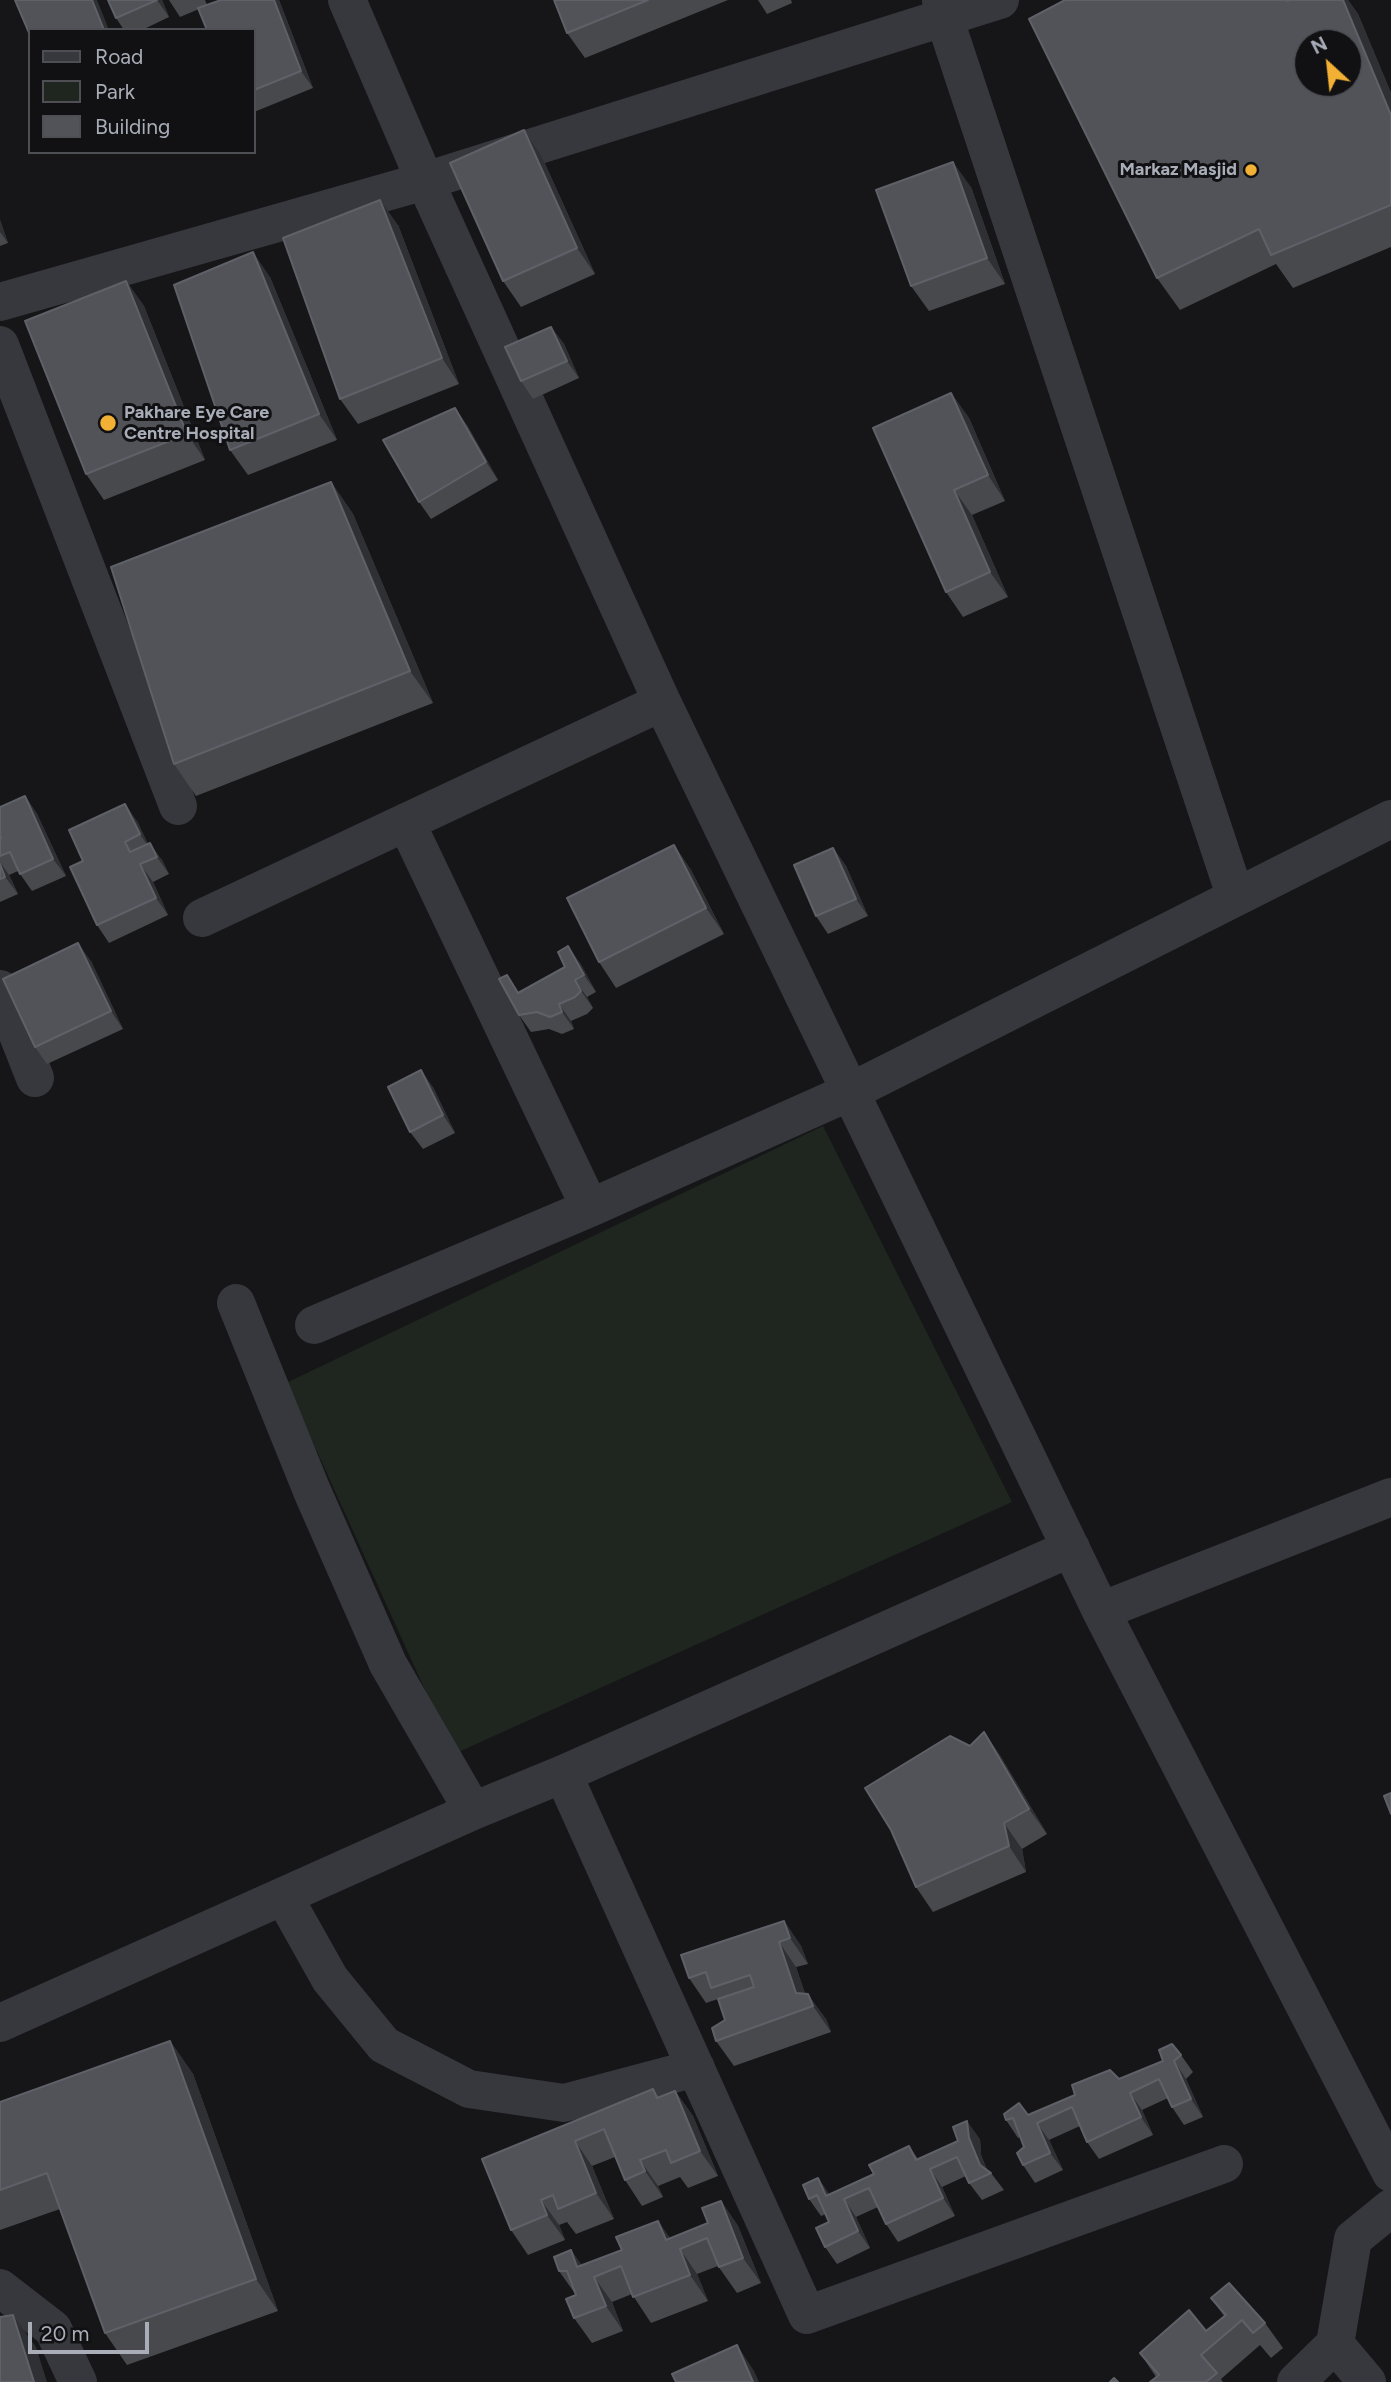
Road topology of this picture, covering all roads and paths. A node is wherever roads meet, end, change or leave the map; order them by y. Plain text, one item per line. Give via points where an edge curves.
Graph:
1 (347, 0) edge
2 (1000, 0) edge
3 (942, 8) edge
4 (425, 181) junction
5 (0, 302) edge
6 (0, 345) edge
7 (662, 702) junction
8 (178, 806) dead end
9 (1391, 818) edge
10 (406, 821) junction
11 (1235, 895) junction
12 (202, 918) dead end
13 (0, 989) edge
14 (35, 1078) dead end
15 (852, 1091) junction
16 (590, 1208) junction
17 (236, 1303) dead end
18 (314, 1325) dead end
19 (1391, 1497) edge
20 (1071, 1548) junction
21 (1101, 1611) junction
22 (564, 1774) junction
23 (473, 1811) junction
24 (284, 1897) junction
25 (0, 2023) edge
26 (696, 2068) junction
27 (1224, 2164) dead end
28 (1391, 2173) edge
29 (1391, 2208) edge
30 (0, 2288) edge
31 (1335, 2344) junction
32 (78, 2382) edge
33 (1296, 2382) edge
34 (1367, 2382) edge

1 - 4 street
2 - 3 street
3 - 4 street
3 - 11 street
4 - 5 street
4 - 7 street
6 - 8 street
7 - 10 street
7 - 15 street
9 - 11 street
10 - 12 street
10 - 16 street
11 - 15 street
13 - 14 street
15 - 16 street
15 - 20 street
16 - 18 street
17 - 23 street via 388,1664
19 - 21 street
20 - 21 street
20 - 22 street
21 - 28 street
22 - 23 street
22 - 26 street
23 - 24 street
24 - 25 street
24 - 26 street via 330,1979 384,2045 469,2089 564,2103
26 - 27 street via 807,2315
29 - 31 street via 1353,2239
30 - 32 street via 53,2329
31 - 33 street
31 - 34 street

